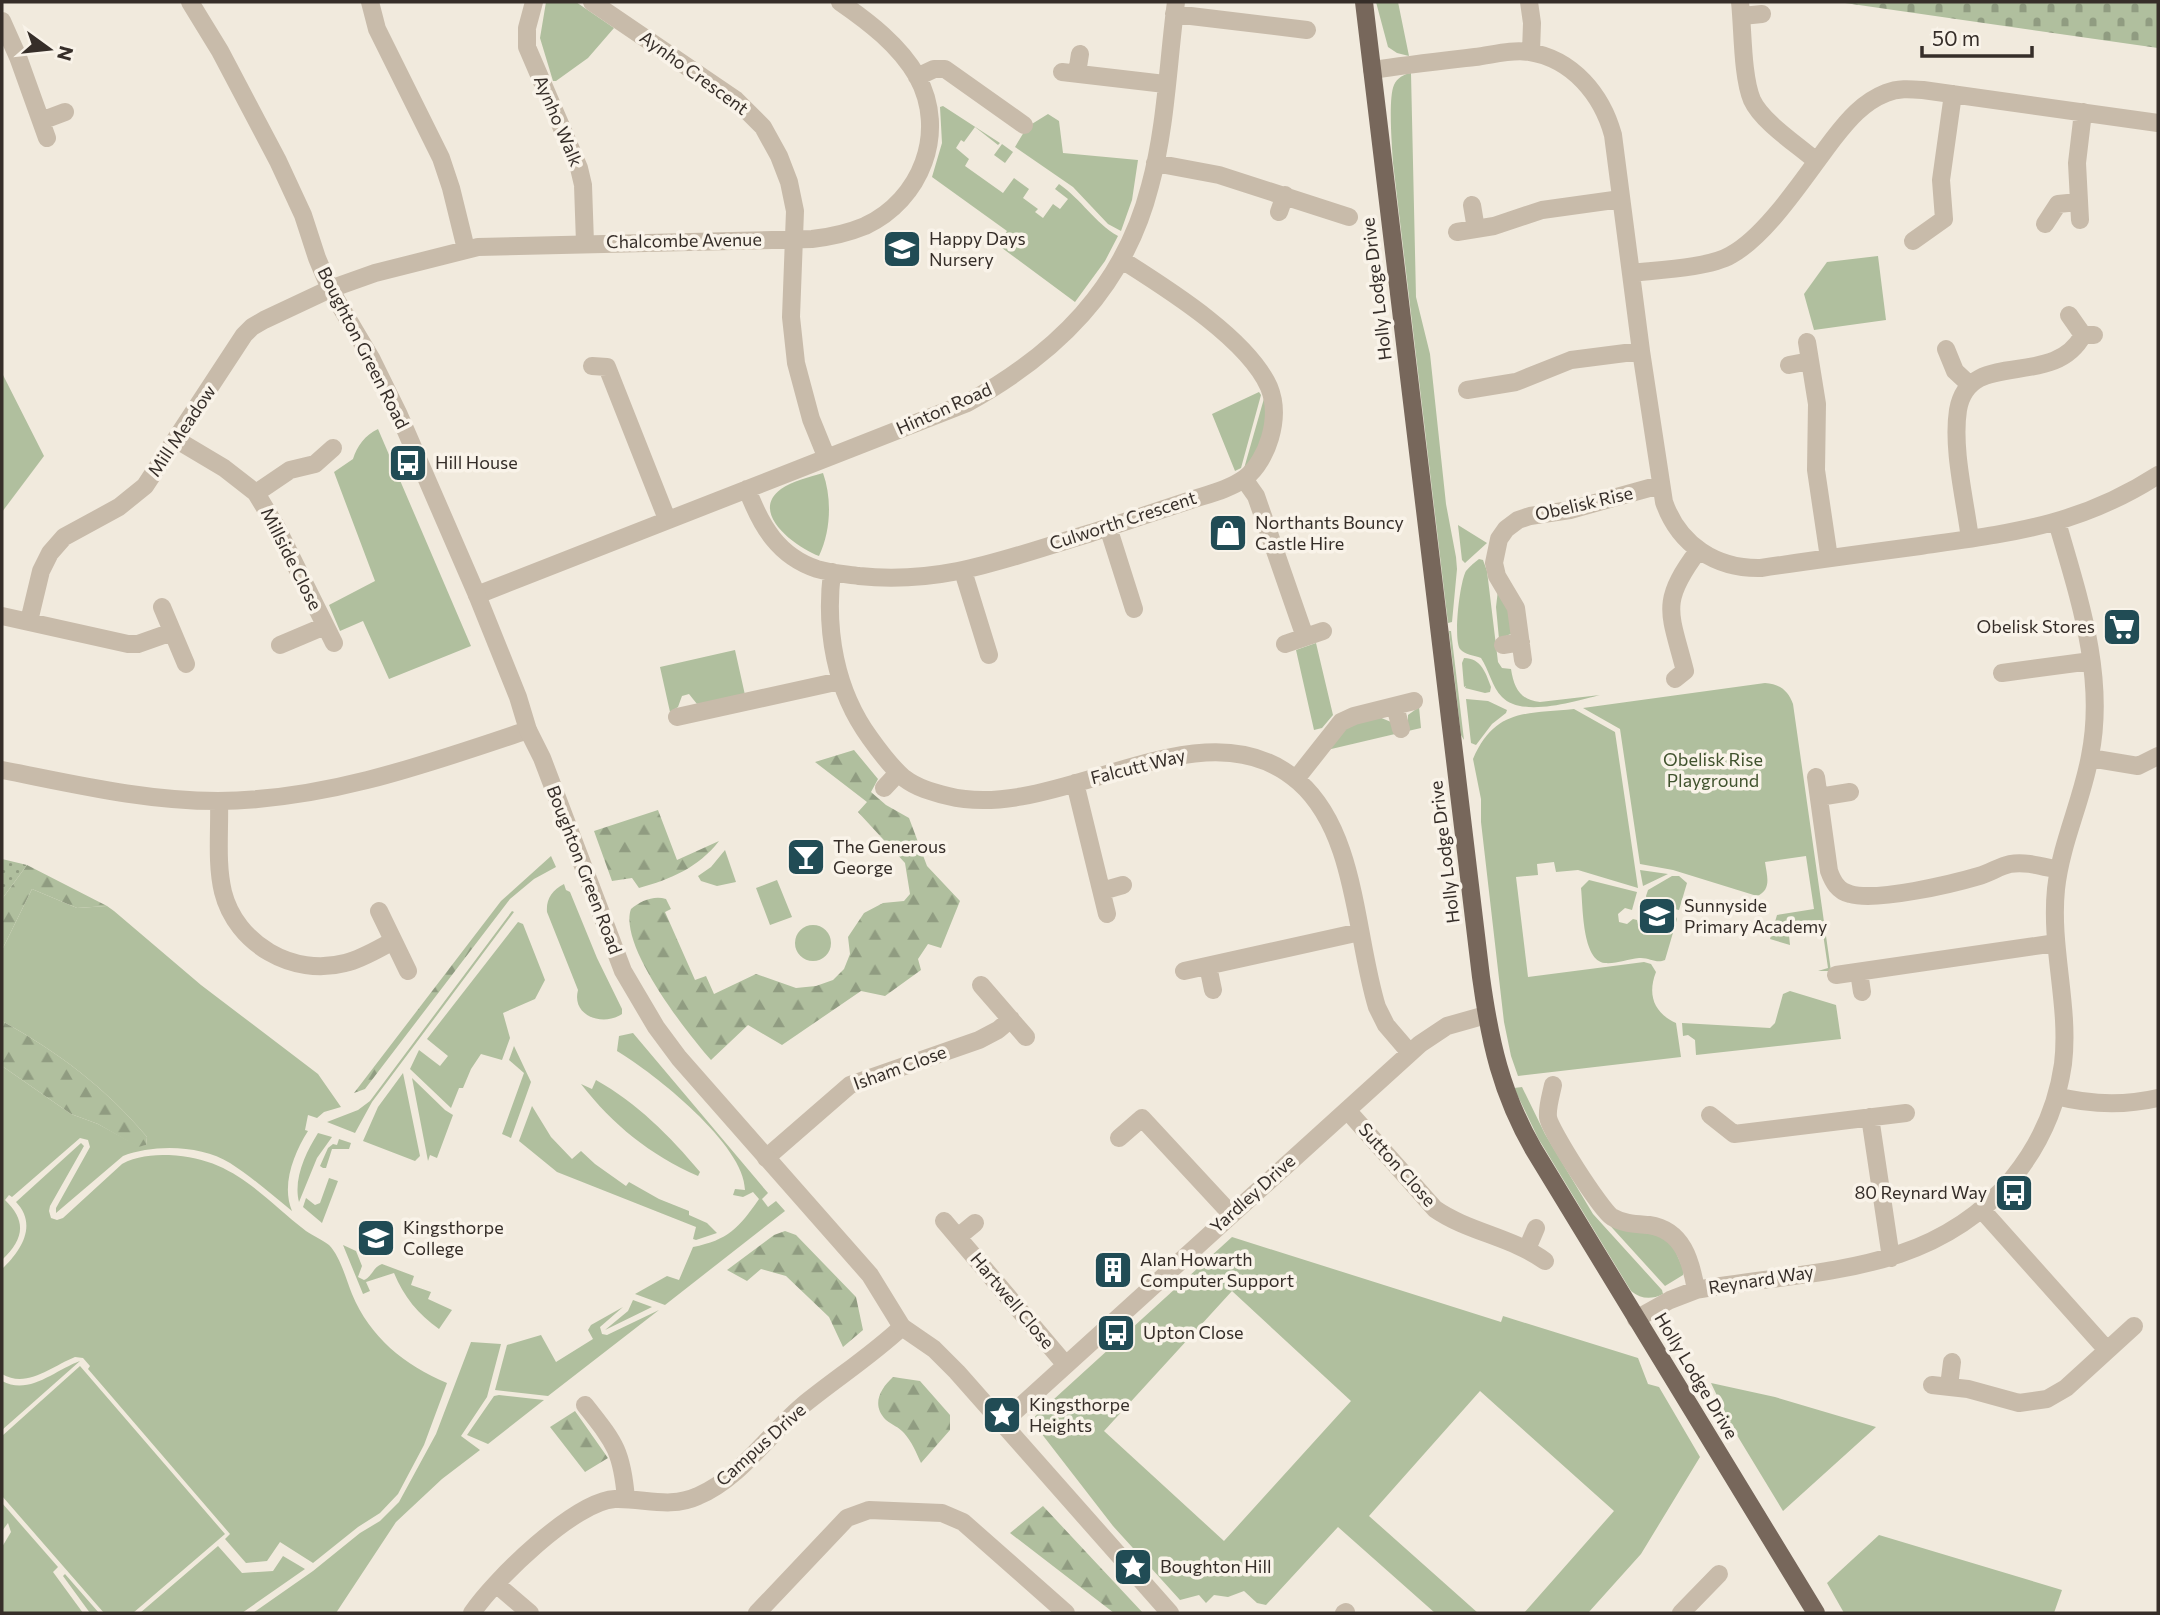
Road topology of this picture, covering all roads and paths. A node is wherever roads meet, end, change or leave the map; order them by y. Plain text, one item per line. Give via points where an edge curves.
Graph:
1 (190, 2) edge
2 (370, 2) edge
3 (534, 2) edge
4 (592, 2) edge
5 (840, 2) edge
6 (1364, 2) edge
7 (1529, 2) edge
8 (1175, 8) edge
9 (1741, 9) edge
10 (1762, 14) dead end
11 (2, 21) edge
12 (1307, 30) dead end
13 (1531, 52) junction
14 (1080, 54) dead end
15 (1372, 69) junction
16 (917, 77) junction
17 (1166, 84) junction
18 (1953, 94) junction
19 (65, 112) dead end
20 (2082, 112) junction
21 (2158, 123) edge
22 (1024, 125) dead end
23 (1816, 161) junction
24 (1155, 163) junction
25 (1285, 195) junction
26 (1621, 199) junction
27 (1472, 205) dead end
28 (1279, 212) dead end
29 (1349, 217) dead end
30 (2045, 224) dead end
31 (1476, 229) junction
32 (1457, 232) dead end
33 (795, 240) junction
34 (1913, 241) dead end
35 (585, 243) junction
36 (466, 249) junction
37 (1122, 260) junction
38 (1630, 273) junction
39 (330, 289) junction
40 (2069, 315) dead end
41 (1807, 342) dead end
42 (1946, 349) dead end
43 (1641, 351) junction
44 (1810, 361) junction
45 (1789, 365) dead end
46 (592, 366) dead end
47 (1474, 383) dead end
48 (1969, 384) junction
49 (177, 440) junction
50 (333, 448) dead end
51 (826, 456) junction
52 (2158, 475) edge
53 (1244, 480) junction
54 (1660, 485) junction
55 (747, 489) junction
56 (256, 493) junction
57 (667, 519) junction
58 (2057, 522) junction
59 (1108, 527) junction
60 (1970, 539) junction
61 (1698, 551) junction
62 (1829, 558) junction
63 (963, 571) junction
64 (832, 572) junction
65 (477, 595) junction
66 (162, 607) dead end
67 (1134, 610) dead end
68 (2, 615) edge
69 (29, 621) junction
70 (325, 626) junction
71 (1323, 631) dead end
72 (172, 632) junction
73 (1305, 637) junction
74 (334, 643) dead end
75 (1285, 643) dead end
76 (279, 645) dead end
77 (1516, 649) dead end
78 (989, 655) dead end
79 (2091, 661) junction
80 (186, 664) dead end
81 (2002, 673) dead end
82 (1685, 675) dead end
83 (840, 681) junction
84 (1415, 701) dead end
85 (1395, 706) junction
86 (684, 711) dead end
87 (1401, 729) dead end
88 (528, 730) junction
89 (2158, 757) edge
90 (2090, 758) junction
91 (2, 770) edge
92 (898, 773) junction
93 (1816, 777) dead end
94 (1296, 779) junction
95 (1075, 783) junction
96 (884, 788) dead end
97 (1850, 792) dead end
98 (1819, 797) junction
99 (219, 801) junction
100 (2059, 870) junction
101 (1123, 885) dead end
102 (1101, 891) junction
103 (379, 911) dead end
104 (1107, 914) dead end
105 (1360, 932) junction
106 (393, 940) junction
107 (2056, 943) junction
108 (1208, 966) junction
109 (408, 971) dead end
110 (1184, 971) dead end
111 (1859, 972) junction
112 (1836, 975) dead end
113 (981, 985) dead end
114 (1213, 990) dead end
115 (1862, 992) dead end
116 (1486, 1015) junction
117 (1011, 1019) junction
118 (1026, 1037) dead end
119 (1410, 1053) junction
120 (1553, 1085) dead end
121 (2056, 1096) junction
122 (2158, 1098) edge
123 (1347, 1110) junction
124 (1906, 1113) dead end
125 (1710, 1115) dead end
126 (1870, 1117) junction
127 (1119, 1138) dead end
128 (766, 1158) junction
129 (1982, 1210) junction
130 (1231, 1214) junction
131 (944, 1221) dead end
132 (975, 1223) dead end
133 (1536, 1228) dead end
134 (958, 1237) junction
135 (1527, 1249) junction
136 (1891, 1258) junction
137 (1545, 1261) dead end
138 (1696, 1290) junction
139 (1636, 1319) junction
140 (2134, 1326) dead end
141 (902, 1327) junction
142 (2107, 1350) junction
143 (1952, 1362) dead end
144 (1065, 1364) junction
145 (585, 1405) dead end
146 (1002, 1423) junction
147 (626, 1499) junction
148 (1719, 1574) dead end
149 (496, 1584) junction
150 (472, 1613) edge
151 (530, 1613) edge
152 (757, 1613) edge
153 (1066, 1613) edge
154 (1170, 1613) edge
155 (1681, 1613) edge
156 (1816, 1613) edge

1 - 39 street, Boughton Green Road via 278,161
2 - 36 street via 377,29 441,158
3 - 35 street, Aynho Walk via 527,47 579,168
4 - 33 street, Aynho Crescent via 725,91 755,118 785,169 793,198
5 - 16 street, Chalcombe Avenue via 887,39
6 - 15 main road, Holly Lodge Drive
7 - 13 street
8 - 12 street
8 - 17 street, Hinton Road
9 - 10 street
9 - 23 street via 1753,101
11 - 19 street via 44,130
13 - 15 street
13 - 26 street via 1578,75 1600,100 1613,135
14 - 17 street via 1070,72
15 - 116 main road, Holly Lodge Drive
16 - 22 street via 945,69
16 - 33 street, Chalcombe Avenue via 928,105 930,137 924,165 913,185 888,212 863,227 830,237
17 - 24 street, Hinton Road
18 - 20 street
18 - 23 street via 1910,89 1885,93 1858,111
18 - 34 street via 1941,180 1944,219
20 - 21 street
20 - 30 street via 2079,211 2059,204
23 - 38 street via 1760,231 1730,256
24 - 25 street via 1219,175
24 - 37 street, Hinton Road via 1145,205
25 - 28 street
25 - 29 street
26 - 31 street via 1542,211
26 - 38 street
27 - 31 street
31 - 32 street
33 - 35 street, Chalcombe Avenue
33 - 51 street, Aynho Crescent via 791,292 794,352
35 - 36 street, Chalcombe Avenue
36 - 39 street, Chalcombe Avenue
37 - 51 street, Hinton Road via 1072,327 1006,381 967,403
37 - 53 street via 1213,324 1267,383 1275,413 1273,427 1263,457
38 - 43 street
39 - 49 street, Mill Meadow via 252,327
39 - 65 street, Boughton Green Road via 399,415
40 - 48 street via 2088,335 2072,350 2055,361 1986,375
41 - 44 street
42 - 48 street via 1955,371
43 - 47 street via 1571,360 1517,382
43 - 54 street
44 - 45 street
44 - 62 street via 1817,404 1814,451
46 - 57 street via 607,368
48 - 60 street via 1959,407 1957,434
49 - 56 street, Millside Close
49 - 69 street, Mill Meadow via 136,495 64,537 50,553
50 - 56 street, Millside Close via 315,464 290,470
51 - 55 street, Hinton Road
52 - 58 street via 2122,496
53 - 59 street, Culworth Crescent
53 - 73 street via 1256,496
54 - 61 street via 1669,515
54 - 77 street, Obelisk Rise via 1530,516 1506,529 1499,538 1494,563 1517,608
55 - 57 street, Hinton Road
55 - 64 street, Culworth Crescent via 761,523 779,547 806,565
56 - 70 street, Millside Close
57 - 65 street, Hinton Road
58 - 60 street
58 - 79 street, Reynard Way
59 - 63 street, Culworth Crescent
59 - 67 street
60 - 62 street
61 - 62 street via 1747,568
61 - 82 street via 1678,579 1671,603
63 - 64 street, Culworth Crescent via 899,579
63 - 78 street
64 - 83 street, Falcutt Way via 830,627
65 - 88 street, Boughton Green Road
66 - 72 street
68 - 69 street
69 - 72 street via 128,644
70 - 74 street, Millside Close
70 - 76 street, Millside Close
71 - 73 street
72 - 80 street
73 - 75 street
79 - 81 street
79 - 90 street, Reynard Way via 2095,715
83 - 86 street
83 - 92 street, Falcutt Way via 861,725
84 - 85 street
85 - 87 street
85 - 94 street via 1341,722
88 - 99 street via 382,778
88 - 128 street, Boughton Green Road via 633,992 674,1052
89 - 90 street via 2130,766
90 - 100 street, Reynard Way
91 - 99 street via 126,794
92 - 95 street, Falcutt Way via 934,793 979,801 1005,800
92 - 96 street
93 - 98 street
94 - 95 street, Falcutt Way via 1254,757 1216,751 1181,755
94 - 105 street, Falcutt Way via 1317,800 1337,837
95 - 102 street
97 - 98 street
98 - 100 street via 1829,871 1833,882 1848,894 1921,889 2010,864
99 - 106 street via 224,895 239,925 262,948 291,962 316,967 343,964
100 - 107 street, Reynard Way
101 - 102 street
102 - 104 street
103 - 106 street
105 - 108 street
105 - 119 street, Falcutt Way via 1381,1016
106 - 109 street
107 - 111 street
107 - 121 street, Reynard Way via 2064,1031
108 - 110 street
108 - 114 street
111 - 112 street
111 - 115 street
113 - 117 street
116 - 119 street, Yardley Drive via 1447,1026
116 - 139 main road, Holly Lodge Drive via 1497,1069 1514,1113
117 - 118 street
117 - 128 street, Isham Close via 979,1040 850,1085
119 - 123 street, Yardley Drive
120 - 138 street via 1548,1119 1602,1207 1615,1219 1671,1233 1689,1257
121 - 122 street via 2104,1104
121 - 129 street, Reynard Way via 2033,1150
123 - 130 street, Yardley Drive
123 - 135 street, Sutton Close via 1435,1209
124 - 126 street
125 - 126 street via 1734,1134
126 - 136 street
127 - 130 street via 1142,1118
128 - 141 street, Boughton Green Road via 870,1275
129 - 136 street, Reynard Way via 1940,1238
129 - 142 street
130 - 144 street, Yardley Drive
131 - 134 street, Hartwell Close
132 - 134 street, Hartwell Close
133 - 135 street
134 - 144 street, Hartwell Close
135 - 137 street, Sutton Close
136 - 138 street, Reynard Way
138 - 139 street, Reynard Way
139 - 156 main road, Holly Lodge Drive
140 - 142 street
141 - 146 street, Boughton Green Road via 957,1371
141 - 147 street, Campus Drive via 803,1406 712,1489 662,1504
142 - 143 street via 2066,1388 2039,1402 2011,1402 1940,1385
144 - 146 street, Yardley Drive
145 - 147 street via 620,1453
146 - 154 street, Boughton Green Road
147 - 149 street, Campus Drive via 586,1507 535,1546
148 - 155 street
149 - 150 street, Campus Drive
149 - 151 street
152 - 153 street via 847,1518 869,1510 942,1513 963,1522

